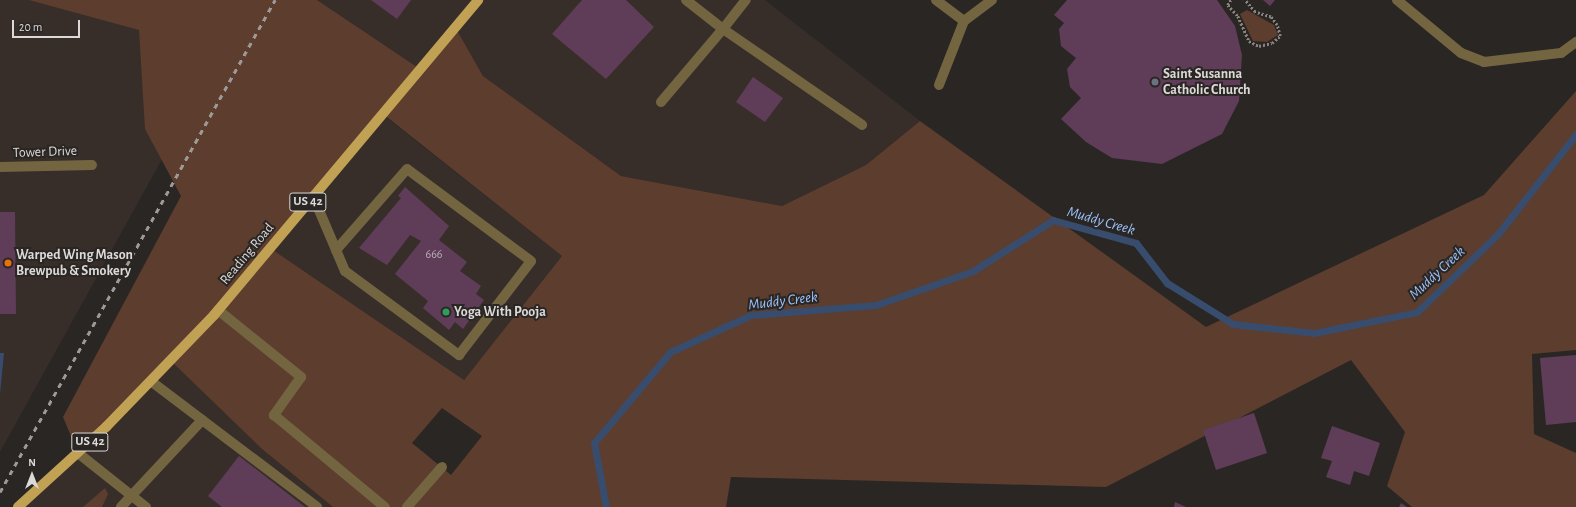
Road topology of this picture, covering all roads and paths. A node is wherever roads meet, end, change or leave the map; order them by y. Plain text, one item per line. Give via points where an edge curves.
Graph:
1 (478, 0) edge
2 (686, 0) edge
3 (746, 0) edge
4 (936, 0) edge
5 (992, 0) edge
6 (1231, 0) edge
7 (1245, 0) edge
8 (1397, 0) edge
9 (964, 21) junction
10 (723, 30) junction
11 (1576, 42) edge
12 (939, 85) dead end
13 (661, 102) dead end
14 (862, 125) dead end
15 (92, 164) dead end
16 (0, 167) edge
17 (313, 196) junction
18 (336, 250) junction
19 (218, 310) junction
20 (152, 382) junction
21 (202, 420) junction
22 (78, 453) junction
23 (442, 467) dead end
24 (130, 495) junction
25 (18, 507) edge
26 (121, 507) edge
27 (146, 507) edge
28 (317, 507) edge
29 (385, 507) edge
30 (407, 507) edge

1 - 17 main road, Reading Road / US 42
2 - 10 street
3 - 10 street
4 - 9 street
5 - 9 street
6 - 7 path via 1228,5 1238,16 1249,41 1259,46 1272,43 1280,36 1277,25 1271,18 1255,12
8 - 11 street via 1461,53 1484,62 1561,53
9 - 12 street
10 - 13 street
10 - 14 street
15 - 16 street, Tower Drive
17 - 18 street
17 - 19 main road, Reading Road / US 42
18 - 18 street via 345,271 459,356 531,261 407,169
19 - 20 main road, Reading Road / US 42
19 - 29 street via 302,377 274,415
20 - 21 street
20 - 22 main road, Reading Road / US 42
21 - 24 street
21 - 28 street
22 - 24 street
22 - 25 main road, Reading Road / US 42
23 - 30 street
24 - 26 street
24 - 27 street

